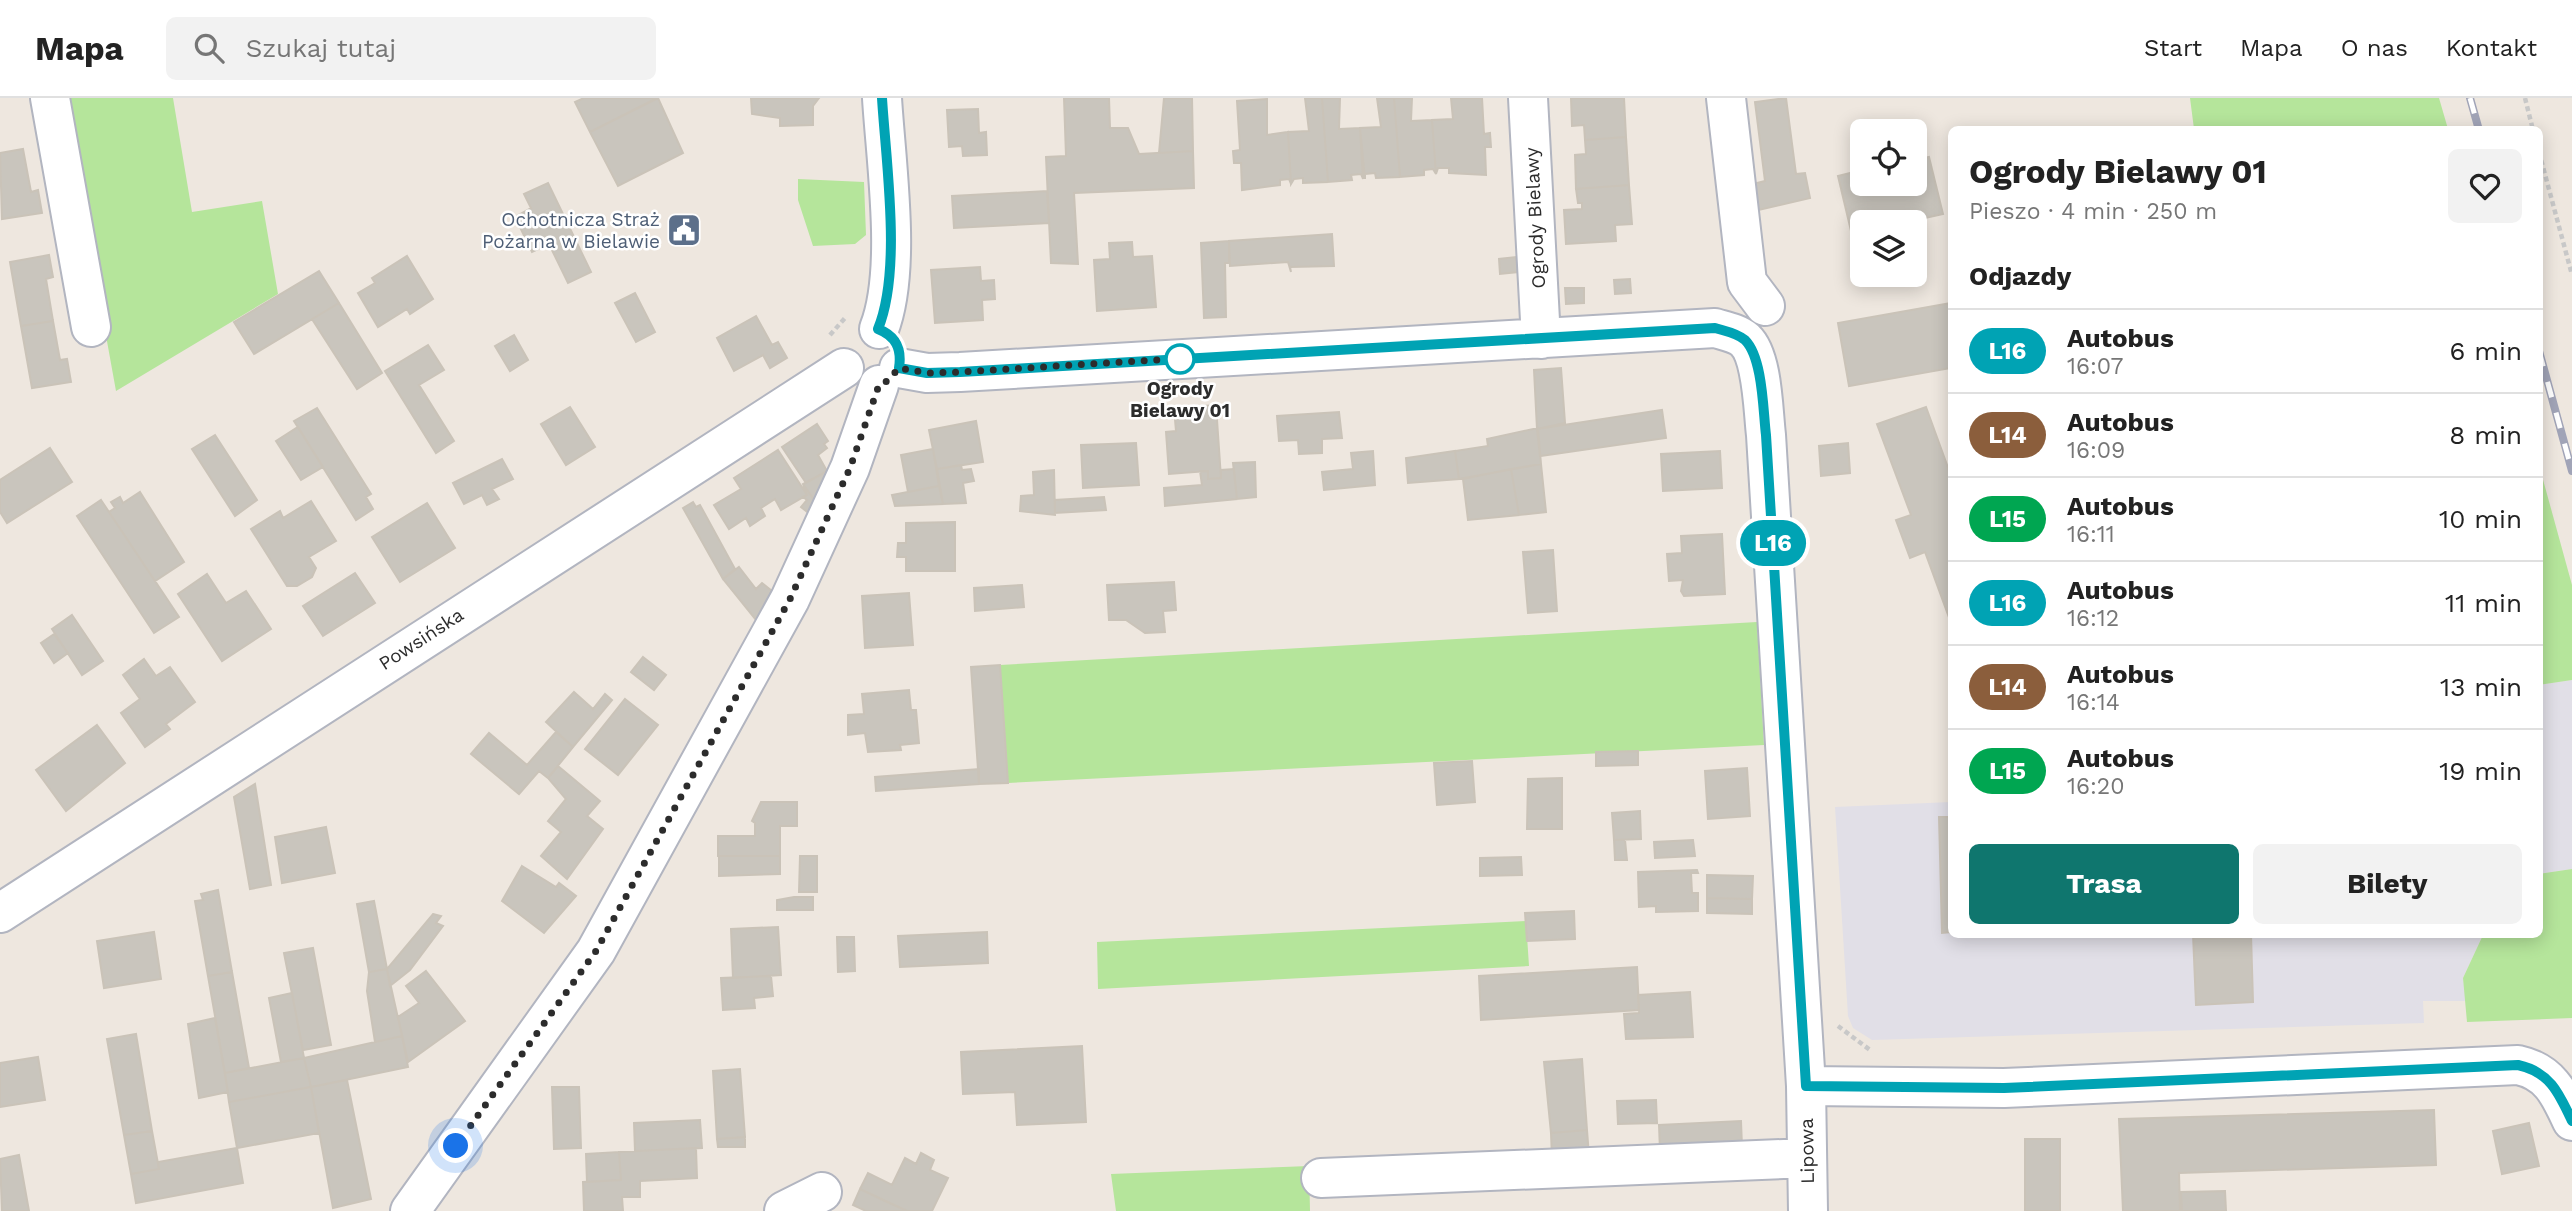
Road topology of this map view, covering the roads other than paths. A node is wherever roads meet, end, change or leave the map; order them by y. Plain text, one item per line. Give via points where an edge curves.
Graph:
1 (50, 98) edge
2 (882, 98) edge
3 (1528, 98) edge
4 (1726, 98) edge
5 (91, 327) dead end
6 (878, 329) junction
7 (1541, 339) junction
8 (1745, 340) junction
9 (844, 368) junction
10 (889, 376) junction
11 (0, 912) edge
12 (1806, 1086) junction
13 (2572, 1121) edge
14 (1807, 1158) junction
15 (1321, 1178) dead end
16 (822, 1192) dead end
17 (410, 1211) edge
18 (784, 1211) edge
19 (1808, 1211) edge

1 - 5 street
2 - 6 street via 891,271 888,306
3 - 7 street, Ogrody Bielawy
4 - 8 street via 1747,282 1771,299
6 - 9 street via 863,329 849,339 842,354
6 - 10 street via 897,342 900,358
7 - 8 street via 1715,328
7 - 10 street
8 - 12 street, Lipowa via 1759,372 1766,435
9 - 10 street via 860,384
9 - 11 street, Powsińska
10 - 17 street via 790,599 596,951
12 - 13 street via 2004,1088 2518,1065 2542,1073 2552,1082
12 - 14 street, Lipowa
14 - 15 street
14 - 19 street, Lipowa
16 - 18 street

